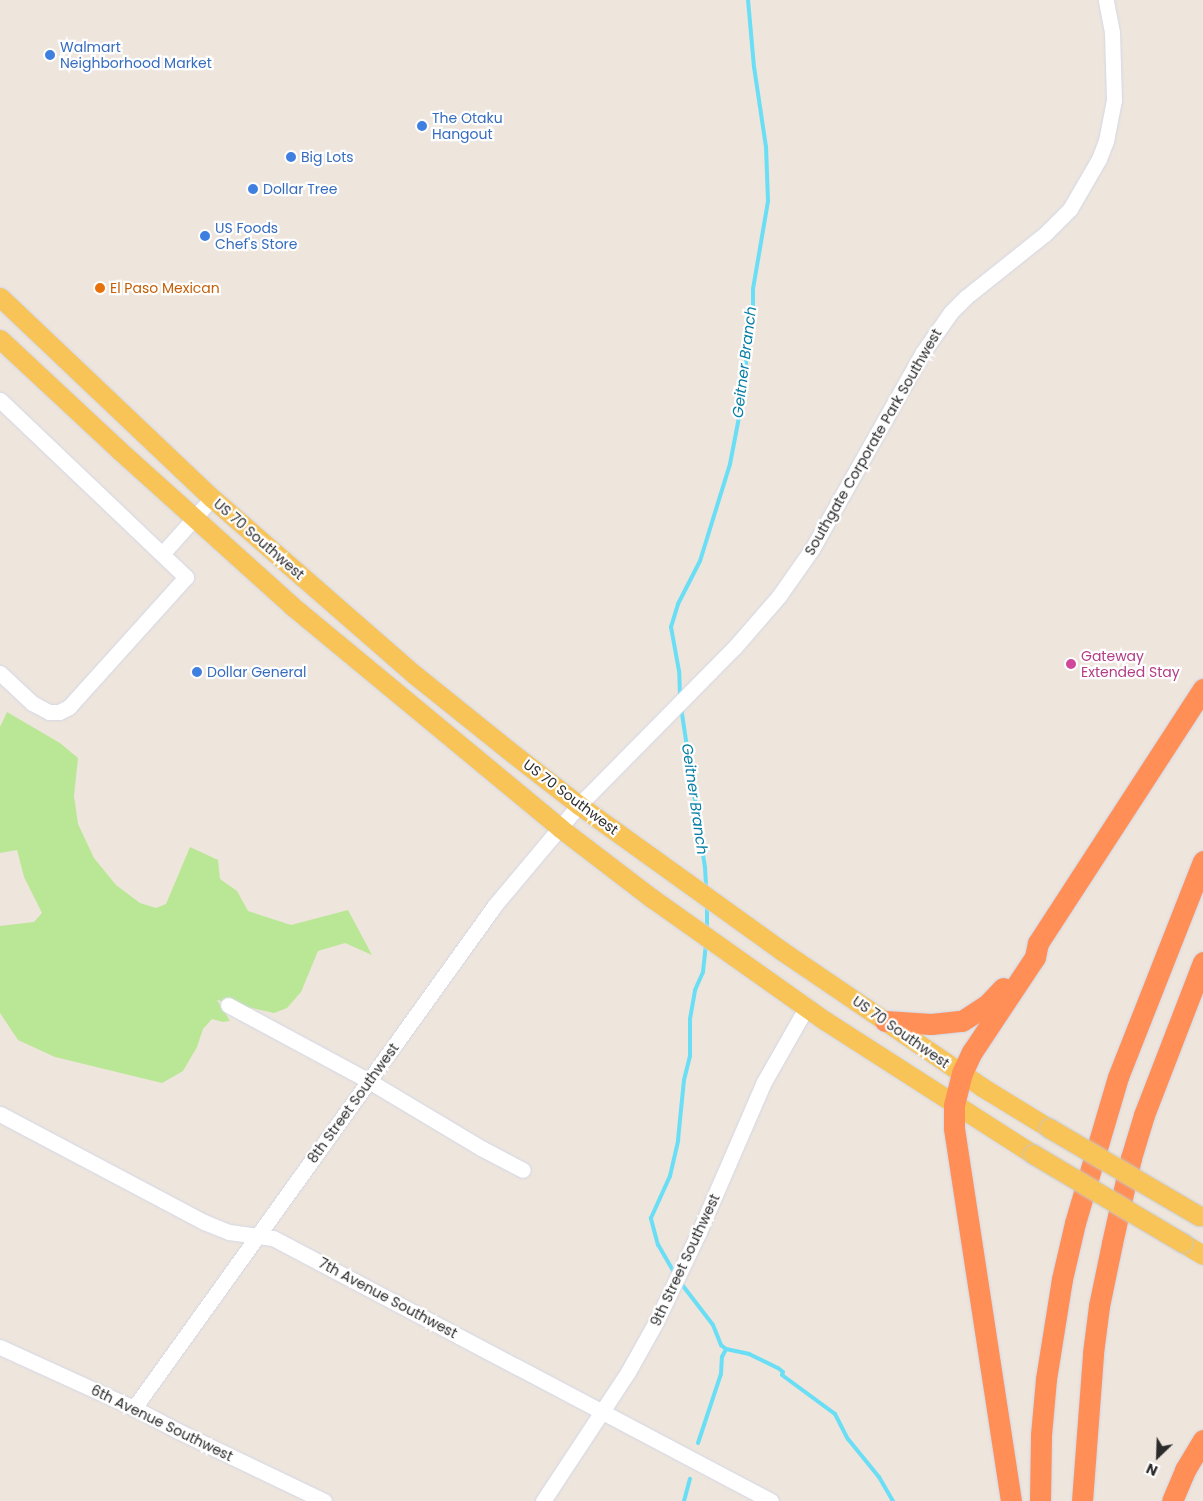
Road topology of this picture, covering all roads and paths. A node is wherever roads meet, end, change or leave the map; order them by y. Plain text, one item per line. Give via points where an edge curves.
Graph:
1 (1106, 0) edge
2 (0, 297) edge
3 (0, 339) edge
4 (0, 400) edge
5 (212, 498) junction
6 (194, 518) junction
7 (163, 553) junction
8 (0, 672) edge
9 (1203, 689) edge
10 (579, 805) junction
11 (560, 828) junction
12 (1203, 861) edge
13 (1038, 944) junction
14 (1203, 962) edge
15 (228, 1005) dead end
16 (806, 1008) junction
17 (885, 1021) junction
18 (962, 1074) junction
19 (369, 1081) junction
20 (954, 1105) junction
21 (0, 1114) edge
22 (523, 1170) dead end
23 (1201, 1217) edge
24 (258, 1234) junction
25 (1203, 1255) edge
26 (0, 1347) edge
27 (134, 1408) junction
28 (602, 1412) junction
29 (1203, 1440) edge
30 (324, 1501) edge
31 (543, 1501) edge
32 (771, 1501) edge
33 (1011, 1501) edge
34 (1040, 1501) edge
35 (1082, 1501) edge
36 (1172, 1501) edge

1 - 10 street, Southgate Corporate Park Southwest via 1112,32 1114,100 1099,159 1070,209 1045,234 951,312 923,352 812,549 779,596 734,648
2 - 5 main road, US 70 Southwest
3 - 6 main road, US 70 Southwest
4 - 7 street
5 - 6 street
5 - 10 main road, US 70 Southwest via 415,675
6 - 7 street
6 - 11 main road, US 70 Southwest via 292,606
7 - 8 street via 186,577 69,707 49,712 32,703
9 - 13 highway
10 - 11 street, 8th Street Southwest
10 - 17 main road, US 70 Southwest
11 - 16 main road, US 70 Southwest
11 - 19 street, 8th Street Southwest via 495,905
12 - 34 highway via 1118,1076 1075,1223 1062,1279 1046,1379
13 - 17 highway via 1028,952 998,995 971,1016 941,1024
13 - 18 highway via 1035,957 972,1052
14 - 35 highway via 1144,1114 1131,1158 1093,1353
15 - 19 street
16 - 20 main road, US 70 Southwest
16 - 28 street, 9th Street Southwest via 764,1082 656,1322
17 - 18 main road, US 70 Southwest
18 - 20 highway
18 - 23 main road, US 70 Southwest, bridge
19 - 22 street
19 - 24 street, 8th Street Southwest
20 - 25 main road, US 70 Southwest, bridge
20 - 33 highway via 954,1126
21 - 24 street, 7th Avenue Southwest via 204,1222 228,1232
24 - 27 street, 8th Street Southwest
24 - 28 street, 7th Avenue Southwest via 273,1238 405,1306
26 - 27 street, 6th Avenue Southwest
27 - 30 street, 6th Avenue Southwest
28 - 31 street, 9th Street Southwest
28 - 32 street, 7th Avenue Southwest
29 - 36 highway

